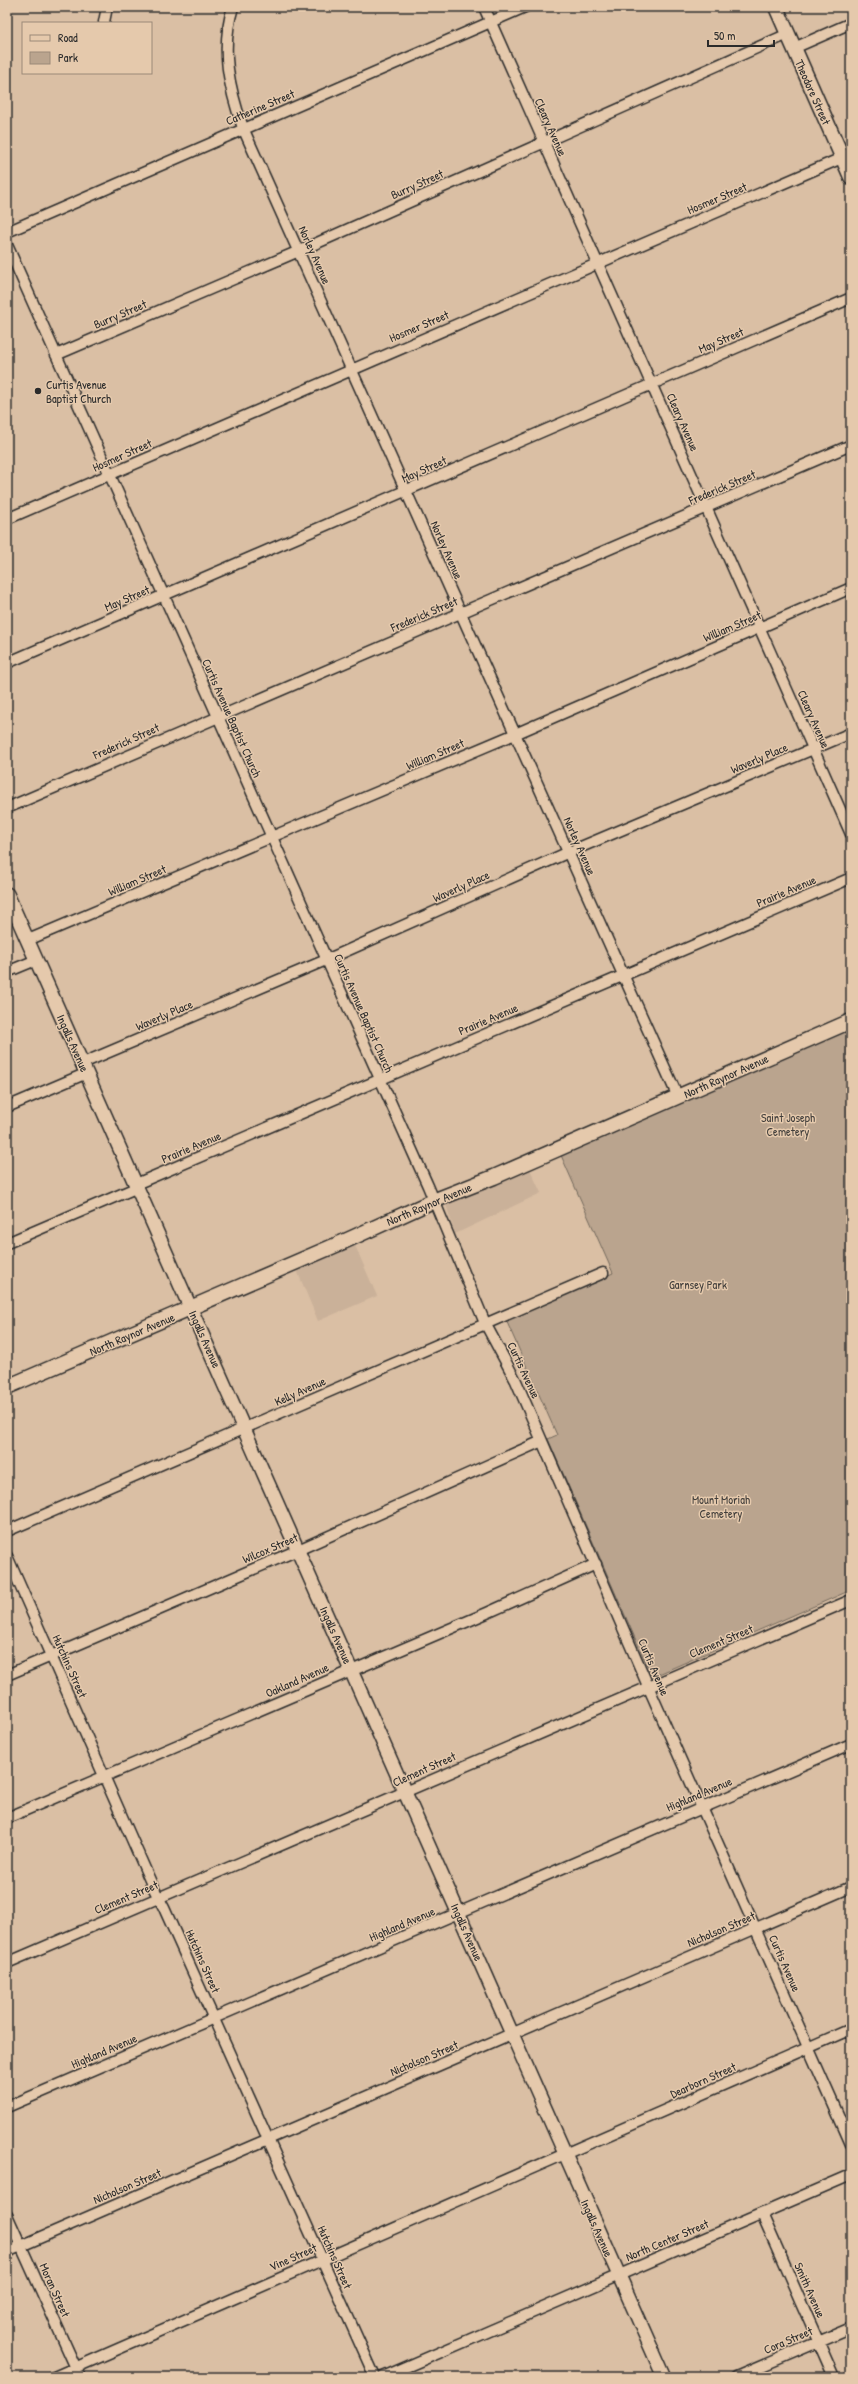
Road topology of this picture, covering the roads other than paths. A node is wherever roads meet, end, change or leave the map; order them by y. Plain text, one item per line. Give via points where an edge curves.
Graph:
1 (107, 7) edge
2 (233, 7) edge
3 (484, 7) edge
4 (525, 7) edge
5 (776, 7) edge
6 (104, 22) dead end
7 (490, 22) junction
8 (851, 23) edge
9 (788, 34) junction
10 (794, 48) junction
11 (243, 128) junction
12 (543, 143) junction
13 (847, 156) edge
14 (851, 176) edge
15 (7, 232) edge
16 (7, 245) edge
17 (299, 251) junction
18 (597, 263) junction
19 (851, 298) edge
20 (56, 355) junction
21 (352, 368) junction
22 (651, 384) junction
23 (851, 445) edge
24 (110, 475) junction
25 (406, 490) junction
26 (707, 508) junction
27 (7, 519) edge
28 (851, 588) edge
29 (163, 596) junction
30 (461, 612) junction
31 (760, 628) junction
32 (7, 663) edge
33 (216, 716) junction
34 (851, 733) edge
35 (515, 734) junction
36 (814, 750) junction
37 (7, 808) edge
38 (851, 834) edge
39 (271, 837) junction
40 (568, 852) junction
41 (851, 878) edge
42 (7, 894) edge
43 (28, 940) junction
44 (36, 960) junction
45 (326, 960) junction
46 (7, 972) edge
47 (624, 975) junction
48 (851, 1022) edge
49 (85, 1068) junction
50 (380, 1079) junction
51 (678, 1097) junction
52 (7, 1107) edge
53 (137, 1185) junction
54 (432, 1201) junction
55 (7, 1243) edge
56 (603, 1273) dead end
57 (191, 1308) junction
58 (485, 1323) junction
59 (7, 1387) edge
60 (245, 1430) junction
61 (542, 1441) junction
62 (7, 1531) edge
63 (298, 1550) junction
64 (7, 1556) edge
65 (596, 1564) junction
66 (851, 1600) edge
67 (51, 1656) junction
68 (351, 1670) junction
69 (7, 1675) edge
70 (648, 1686) junction
71 (851, 1744) edge
72 (104, 1776) junction
73 (405, 1791) junction
74 (701, 1807) junction
75 (7, 1818) edge
76 (851, 1887) edge
77 (158, 1897) junction
78 (459, 1914) junction
79 (755, 1928) junction
80 (7, 1963) edge
81 (214, 2019) junction
82 (851, 2029) edge
83 (512, 2034) junction
84 (808, 2048) junction
85 (7, 2107) edge
86 (268, 2139) junction
87 (851, 2144) edge
88 (565, 2154) junction
89 (851, 2175) edge
90 (762, 2214) junction
91 (7, 2215) edge
92 (21, 2246) junction
93 (7, 2252) edge
94 (322, 2258) junction
95 (618, 2274) junction
96 (851, 2328) edge
97 (818, 2341) junction
98 (78, 2372) edge
99 (54, 2377) edge
100 (375, 2377) edge
101 (383, 2377) edge
102 (664, 2377) edge
103 (736, 2377) edge
104 (834, 2377) edge

1 - 6 street
2 - 11 street, Norley Avenue via 225,54 231,93
3 - 7 street, Cleary Avenue
4 - 7 street, Catherine Street
5 - 9 main road, Theodore Street
7 - 11 street, Catherine Street
7 - 12 street, Cleary Avenue
8 - 10 street
9 - 10 main road, Theodore Street
9 - 12 street, Burry Street
10 - 13 main road, Theodore Street
11 - 15 street, Catherine Street
11 - 17 street, Norley Avenue
12 - 17 street, Burry Street
12 - 18 street, Cleary Avenue
13 - 14 main road, Theodore Street
13 - 18 street, Hosmer Street
16 - 20 street, Curtis Avenue Baptist Church
17 - 20 street, Burry Street
17 - 21 street, Norley Avenue
18 - 21 street, Hosmer Street
18 - 22 street, Cleary Avenue
19 - 22 street, May Street
20 - 24 street, Curtis Avenue Baptist Church
21 - 24 street, Hosmer Street
21 - 25 street, Norley Avenue
22 - 25 street, May Street
22 - 26 street, Cleary Avenue
23 - 26 street, Frederick Street
24 - 27 street, Hosmer Street
24 - 29 street, Curtis Avenue Baptist Church
25 - 29 street, May Street
25 - 30 street, Norley Avenue
26 - 30 street, Frederick Street
26 - 31 street, Cleary Avenue
28 - 31 street, William Street
29 - 32 street, May Street
29 - 33 street, Curtis Avenue Baptist Church
30 - 33 street, Frederick Street
30 - 35 street, Norley Avenue
31 - 35 street, William Street
31 - 36 street, Cleary Avenue
33 - 37 street, Frederick Street
33 - 39 street, Curtis Avenue Baptist Church
34 - 36 street, Waverly Place
35 - 39 street, William Street
35 - 40 street, Norley Avenue
36 - 38 street, Cleary Avenue
36 - 40 street, Waverly Place
39 - 43 street, William Street
39 - 45 street, Curtis Avenue Baptist Church
40 - 45 street, Waverly Place
40 - 47 street, Norley Avenue
41 - 47 street, Prairie Avenue
42 - 43 street, Ingalls Avenue
43 - 44 street, Ingalls Avenue
44 - 46 street
44 - 49 street, Ingalls Avenue
45 - 49 street, Waverly Place
45 - 50 street, Curtis Avenue Baptist Church
47 - 50 street, Prairie Avenue
47 - 51 street, Norley Avenue
48 - 51 main road, North Raynor Avenue
49 - 52 street, Waverly Place
49 - 53 street, Ingalls Avenue
50 - 53 street, Prairie Avenue
50 - 54 street, Curtis Avenue Baptist Church via 428,1186
51 - 54 main road, North Raynor Avenue via 494,1177
53 - 55 street, Prairie Avenue
53 - 57 street, Ingalls Avenue
54 - 57 main road, North Raynor Avenue
54 - 58 street, Curtis Avenue
56 - 58 street, Kelly Avenue
57 - 59 main road, North Raynor Avenue
57 - 60 street, Ingalls Avenue
58 - 60 street, Kelly Avenue
58 - 61 street, Curtis Avenue via 516,1381
60 - 62 street, Kelly Avenue
60 - 63 street, Ingalls Avenue
61 - 63 street, Wilcox Street
61 - 65 street, Curtis Avenue
63 - 67 street, Wilcox Street
63 - 68 street, Ingalls Avenue
64 - 67 street, Hutchins Street
65 - 68 street, Oakland Avenue
65 - 70 street, Curtis Avenue
66 - 70 street, Clement Street
67 - 69 street, Wilcox Street
67 - 72 street, Hutchins Street
68 - 72 street, Oakland Avenue
68 - 73 street, Ingalls Avenue
70 - 73 street, Clement Street
70 - 74 street, Curtis Avenue
71 - 74 street, Highland Avenue
72 - 75 street, Oakland Avenue
72 - 77 street, Hutchins Street
73 - 77 street, Clement Street
73 - 78 street, Ingalls Avenue
74 - 78 street, Highland Avenue
74 - 79 street, Curtis Avenue
76 - 79 street, Nicholson Street
77 - 80 street, Clement Street
77 - 81 street, Hutchins Street
78 - 81 street, Highland Avenue
78 - 83 street, Ingalls Avenue
79 - 83 street, Nicholson Street
79 - 84 street, Curtis Avenue
81 - 85 street, Highland Avenue
81 - 86 street, Hutchins Street
82 - 84 street, Dearborn Street
83 - 86 street, Nicholson Street
83 - 88 street, Ingalls Avenue
84 - 87 street, Curtis Avenue
84 - 88 street, Dearborn Street
86 - 92 street, Nicholson Street
86 - 94 street, Hutchins Street
88 - 94 street, Vine Street
88 - 95 street, Ingalls Avenue
89 - 90 street, North Center Street
90 - 95 street, North Center Street
90 - 97 street, Smith Avenue
91 - 92 street, Moran Street
92 - 93 street, Nicholson Street
92 - 98 street, Moran Street
94 - 98 street, Vine Street
94 - 100 street, Hutchins Street
95 - 101 street, North Center Street
95 - 102 street, Ingalls Avenue
96 - 97 street, Cora Street
97 - 103 street, Cora Street
97 - 104 street, Smith Avenue
98 - 99 street, Vine Street

